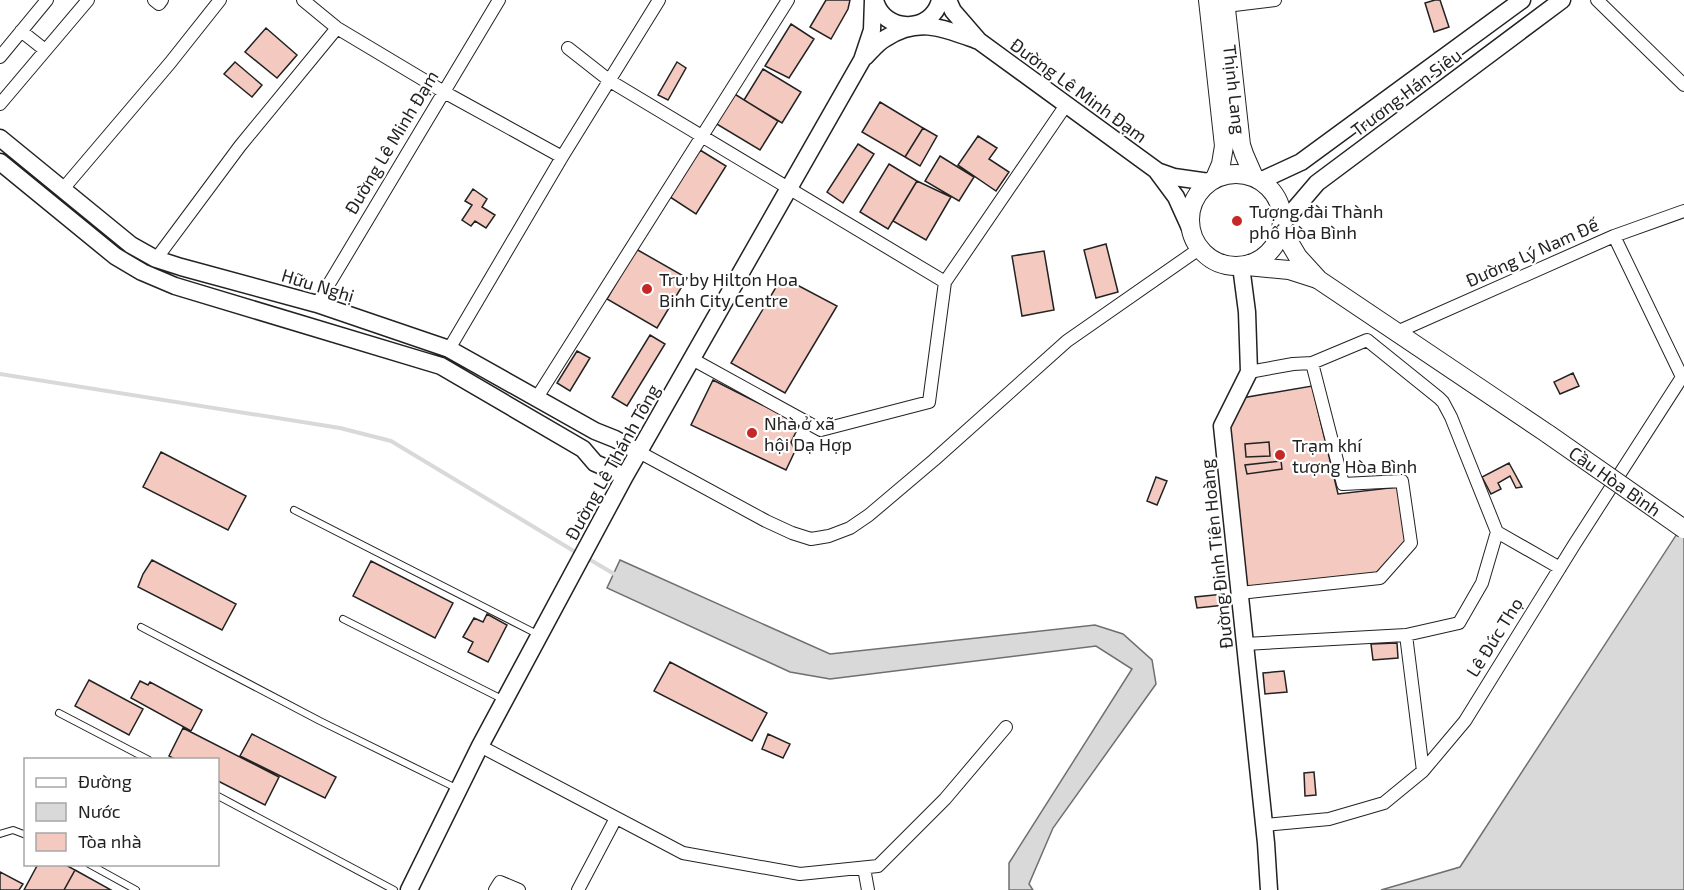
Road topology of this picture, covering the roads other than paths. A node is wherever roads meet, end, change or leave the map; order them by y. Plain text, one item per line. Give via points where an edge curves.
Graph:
1 (47, 0) edge
2 (88, 0) edge
3 (154, 0) edge
4 (162, 0) edge
5 (219, 0) edge
6 (303, 0) edge
7 (500, 0) edge
8 (659, 0) edge
9 (788, 0) edge
10 (874, 0) edge
11 (940, 0) edge
12 (948, 0) edge
13 (1208, 0) edge
14 (1275, 0) edge
15 (1522, 0) edge
16 (1562, 0) edge
17 (1597, 0) edge
18 (1225, 3) edge
19 (913, 25) junction
20 (337, 28) junction
21 (21, 31) junction
22 (979, 41) junction
23 (568, 48) dead end
24 (45, 50) junction
25 (0, 57) edge
26 (862, 60) junction
27 (610, 81) junction
28 (1684, 85) edge
29 (444, 92) junction
30 (0, 104) edge
31 (1066, 105) junction
32 (702, 136) junction
33 (0, 138) edge
34 (562, 157) junction
35 (0, 162) edge
36 (1156, 170) junction
37 (1257, 179) junction
38 (1212, 181) junction
39 (789, 188) junction
40 (63, 189) junction
41 (1684, 211) edge
42 (1282, 227) junction
43 (1190, 228) junction
44 (1614, 236) junction
45 (1199, 249) junction
46 (156, 259) junction
47 (1243, 266) junction
48 (1318, 279) junction
49 (945, 282) junction
50 (317, 304) junction
51 (380, 325) junction
52 (1397, 332) junction
53 (374, 345) junction
54 (449, 349) junction
55 (692, 359) junction
56 (1312, 363) junction
57 (1249, 372) junction
58 (1683, 375) edge
59 (536, 399) junction
60 (639, 452) junction
61 (625, 476) junction
62 (294, 510) dead end
63 (1684, 529) edge
64 (1497, 532) junction
65 (1560, 568) junction
66 (1240, 593) junction
67 (343, 619) dead end
68 (141, 627) dead end
69 (540, 635) junction
70 (1406, 635) junction
71 (1245, 644) junction
72 (505, 700) junction
73 (59, 712) dead end
74 (1005, 727) dead end
75 (480, 746) junction
76 (147, 758) edge
77 (1423, 771) junction
78 (459, 790) junction
79 (219, 797) edge
80 (616, 818) junction
81 (1264, 825) junction
82 (0, 834) edge
83 (24, 834) edge
84 (93, 866) edge
85 (864, 868) junction
86 (136, 890) edge
87 (394, 890) edge
88 (409, 890) edge
89 (495, 890) edge
90 (519, 890) edge
91 (578, 890) edge
92 (868, 890) edge
93 (1269, 890) edge

1 - 21 street
2 - 24 street
3 - 4 street via 159,4
5 - 40 street
6 - 20 street
7 - 29 street, Đường Lê Minh Đạm
8 - 27 street
9 - 32 street
10 - 19 main road via 891,22
10 - 26 main road, Đường Lê Thánh Tông via 872,30
11 - 19 main road, Đường Lê Thánh Tông via 933,14
12 - 22 main road
13 - 38 main road, Thịnh Lang via 1224,146
14 - 18 street
15 - 37 main road, Trương Hán Siêu via 1301,162
16 - 42 main road, Trương Hán Siêu via 1317,183
17 - 28 street
18 - 37 main road, Thịnh Lang via 1241,145
19 - 22 main road via 945,28
19 - 26 main road, Đường Lê Thánh Tông via 885,38
20 - 29 street
20 - 46 street via 240,146
21 - 24 street
21 - 25 street
22 - 31 main road, Đường Lê Minh Đạm
23 - 27 street
24 - 30 street
26 - 39 main road, Đường Lê Thánh Tông
27 - 32 street
27 - 34 street
29 - 34 street
29 - 50 street, Đường Lê Minh Đạm
31 - 36 main road, Đường Lê Minh Đạm
31 - 49 street
32 - 39 street
32 - 59 street
33 - 40 main road, Hữu Nghị
34 - 54 street
35 - 53 main road via 115,256 142,272 175,286
36 - 38 main road, Đường Lê Minh Đạm via 1181,179
36 - 43 main road, Đường Lê Minh Đạm via 1176,197
37 - 38 main road via 1235,174
37 - 42 main road via 1278,199
38 - 43 main road via 1193,202
39 - 49 street
39 - 55 main road, Đường Lê Thánh Tông
40 - 46 main road, Hữu Nghị via 131,245
41 - 44 street, Đường Lý Nam Đế
42 - 47 main road via 1269,253
42 - 48 main road via 1298,257
43 - 45 main road
44 - 52 street, Đường Lý Nam Đế
44 - 58 street
45 - 47 main road via 1218,263
45 - 60 street via 1067,341 869,515 829,536 811,539 792,533
46 - 50 main road, Hữu Nghị
47 - 48 main road via 1288,270
47 - 57 main road, Đường Đinh Tiên Hoàng
48 - 52 main road, Cầu Hòa Bình
49 - 55 street via 929,402 821,430
50 - 51 main road, Hữu Nghị
51 - 53 main road
51 - 54 main road, Hữu Nghị
52 - 63 main road, Cầu Hòa Bình, bridge
53 - 61 main road via 441,366 583,449 595,463
54 - 59 main road, Hữu Nghị
55 - 60 main road, Đường Lê Thánh Tông
56 - 57 street
56 - 64 street via 1367,340 1439,398
56 - 66 street via 1343,484 1402,481 1411,543 1380,578
57 - 66 main road, Đường Đinh Tiên Hoàng via 1222,426
58 - 65 street, Lê Đức Thọ
59 - 60 main road, Hữu Nghị
60 - 61 main road, Đường Lê Thánh Tông
61 - 69 main road, Đường Lê Thánh Tông
62 - 69 lane
64 - 65 street
64 - 70 street via 1482,583 1459,622
65 - 77 street, Lê Đức Thọ via 1465,721
66 - 71 main road, Đường Đinh Tiên Hoàng
67 - 72 lane
68 - 78 lane
69 - 72 main road, Đường Lê Thánh Tông
70 - 71 street
70 - 77 street
71 - 81 main road, Đường Đinh Tiên Hoàng
72 - 75 main road, Đường Lê Thánh Tông
73 - 76 lane
74 - 85 street via 945,799 878,866
75 - 78 main road, Đường Lê Thánh Tông
75 - 80 street
77 - 81 street, Lê Đức Thọ via 1384,803 1329,819
78 - 88 main road, Đường Lê Thánh Tông
79 - 87 lane
80 - 85 street via 683,853 800,874
80 - 91 street
81 - 93 main road, Đường Đinh Tiên Hoàng
82 - 83 lane via 13,830
84 - 86 lane
85 - 92 street
89 - 90 street via 500,882

